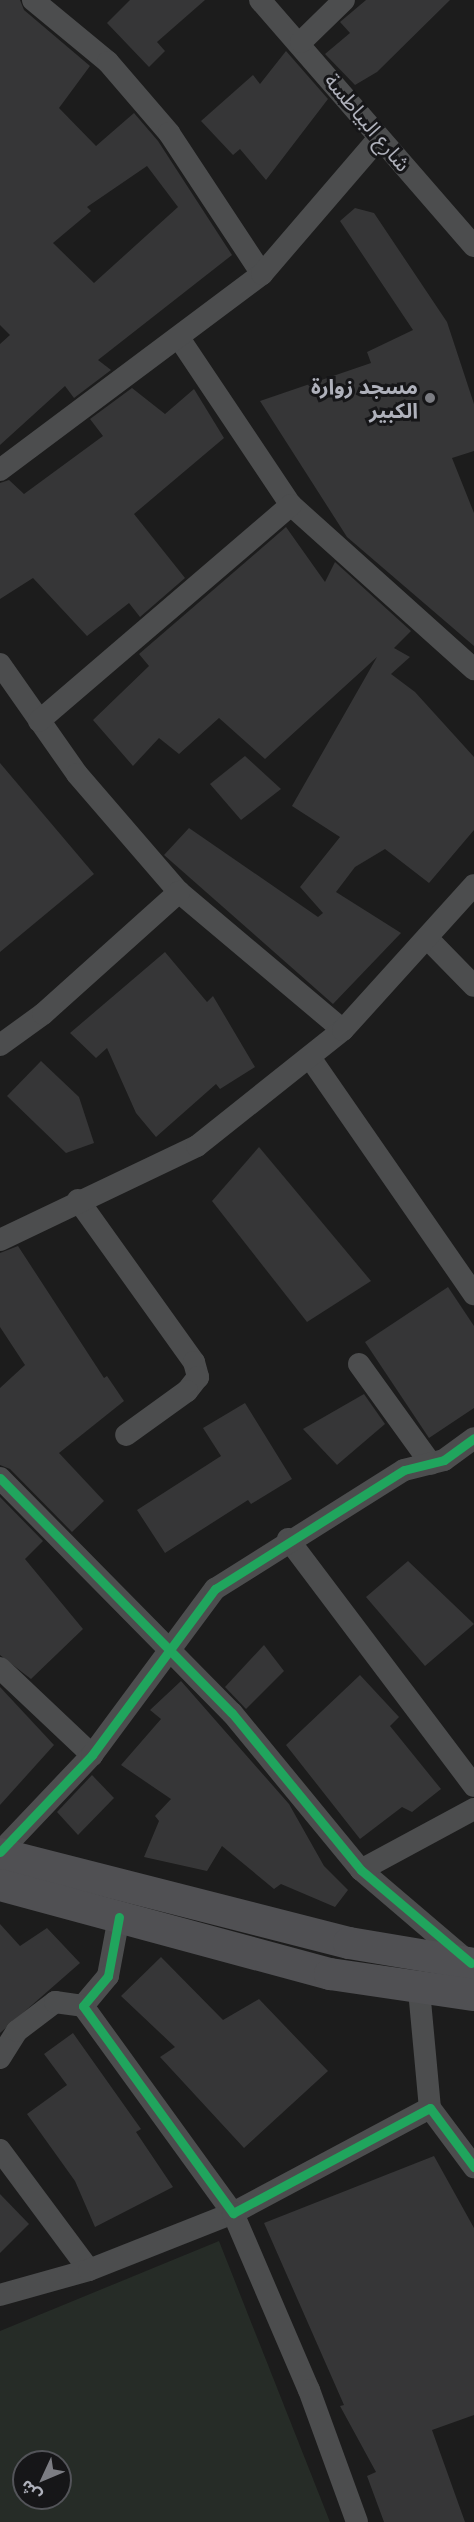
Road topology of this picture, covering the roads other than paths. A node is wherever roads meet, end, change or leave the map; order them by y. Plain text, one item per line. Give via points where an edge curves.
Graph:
1 (33, 0) edge
2 (260, 0) edge
3 (344, 0) edge
4 (301, 42) junction
5 (379, 138) junction
6 (474, 246) edge
7 (262, 274) junction
8 (179, 338) junction
9 (0, 470) edge
10 (291, 505) junction
11 (0, 664) edge
12 (474, 669) edge
13 (39, 721) junction
14 (474, 885) edge
15 (179, 892) junction
16 (429, 940) junction
17 (474, 986) edge
18 (343, 1030) junction
19 (0, 1045) edge
20 (311, 1059) junction
21 (78, 1200) junction
22 (0, 1240) edge
23 (474, 1294) edge
24 (358, 1364) dead end
25 (126, 1435) dead end
26 (474, 1438) edge
27 (431, 1464) junction
28 (0, 1478) edge
29 (288, 1539) junction
30 (169, 1647) junction
31 (0, 1668) edge
32 (92, 1755) junction
33 (474, 1786) edge
34 (474, 1809) edge
35 (0, 1853) edge
36 (361, 1870) junction
37 (0, 1885) edge
38 (118, 1917) junction
39 (472, 1963) edge
40 (419, 1990) junction
41 (474, 1995) edge
42 (83, 2006) junction
43 (0, 2058) edge
44 (430, 2108) junction
45 (0, 2150) edge
46 (474, 2167) edge
47 (233, 2213) junction
48 (89, 2270) junction
49 (0, 2295) edge
50 (357, 2522) edge

1 - 7 street via 108,62 169,133
2 - 4 street, شارع البياطسة
3 - 4 street
4 - 5 street, شارع البياطسة
5 - 6 street, شارع البياطسة
5 - 7 street
7 - 8 street
8 - 9 street
8 - 10 street
10 - 12 street
10 - 13 street
11 - 13 street
13 - 15 street
14 - 16 street
15 - 18 street
15 - 19 street via 43,1014
16 - 17 street
16 - 18 street
18 - 20 street
20 - 21 street via 197,1146 166,1164
20 - 23 street
21 - 22 street
21 - 25 street via 196,1369 193,1386
24 - 27 street
26 - 27 street
27 - 29 street via 404,1470
28 - 30 street
29 - 30 street via 215,1589
29 - 33 street
30 - 32 street
30 - 36 street via 262,1746
31 - 32 street
32 - 35 street
34 - 36 street
35 - 39 street via 349,1943
36 - 39 street
37 - 38 street
38 - 40 street via 330,1974
38 - 42 street via 108,1976
40 - 41 street
40 - 44 street
42 - 43 street via 55,2002 17,2031
42 - 47 street
44 - 46 street
44 - 47 street
45 - 48 street
47 - 48 street
47 - 50 street via 309,2390
48 - 49 street

